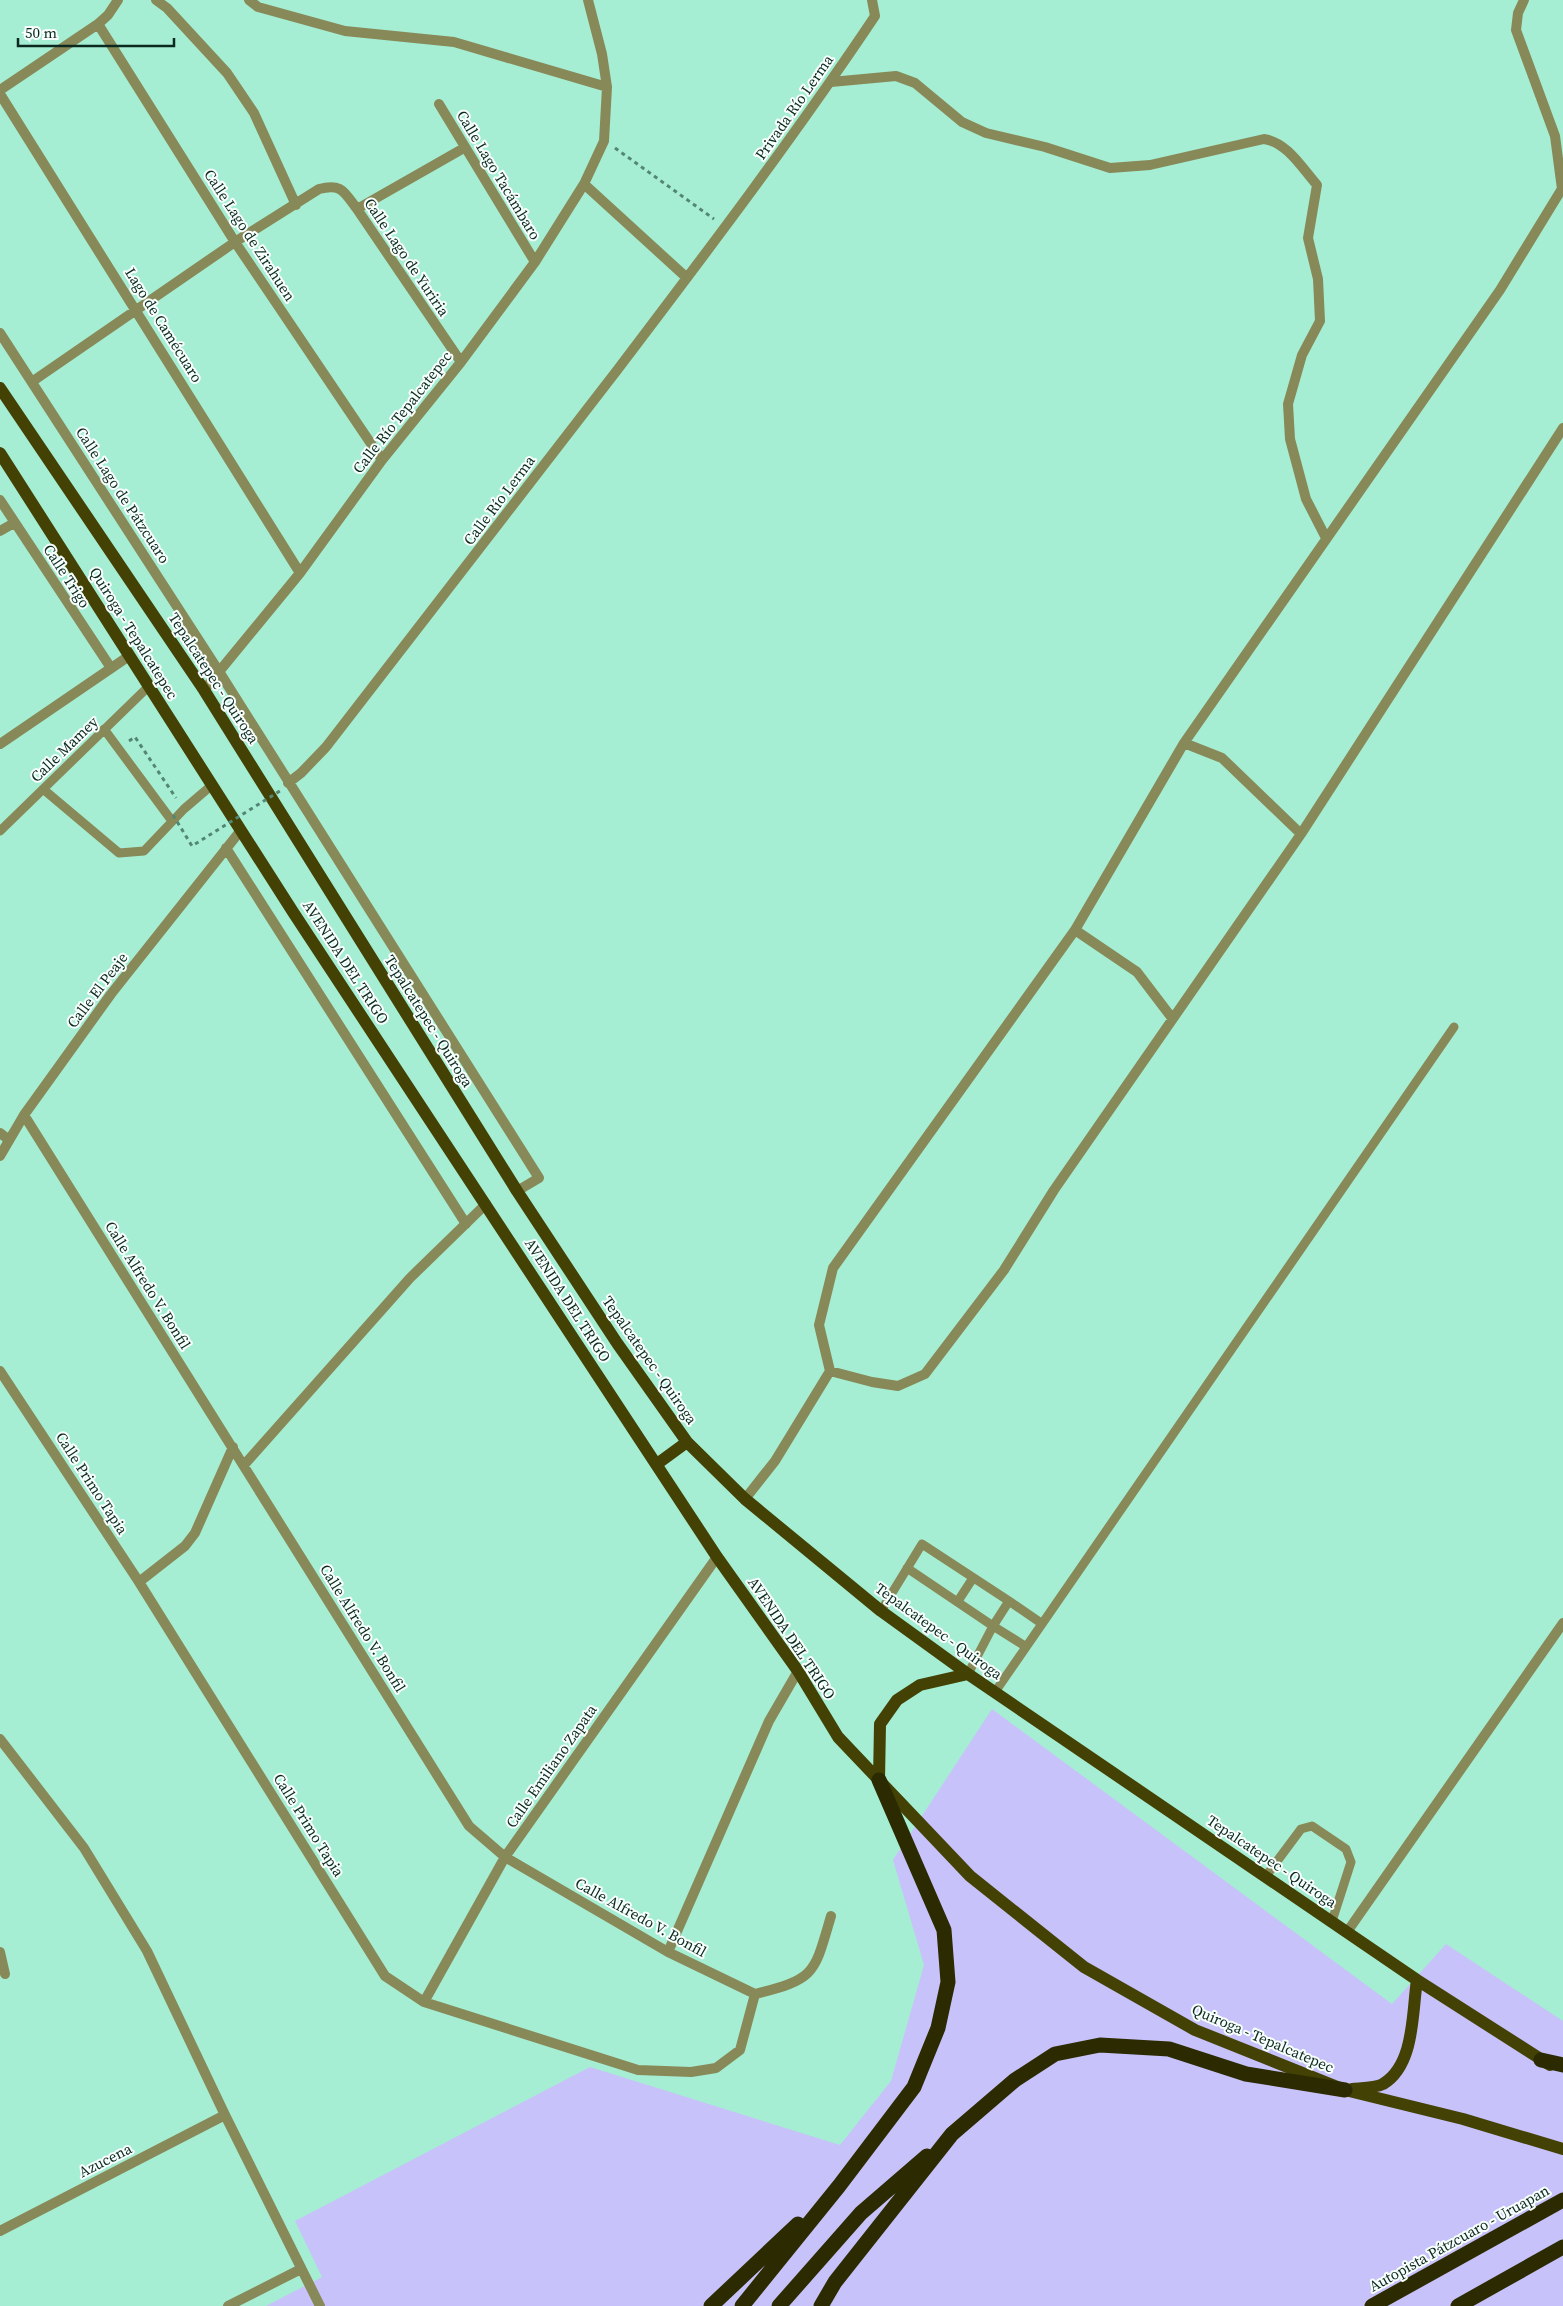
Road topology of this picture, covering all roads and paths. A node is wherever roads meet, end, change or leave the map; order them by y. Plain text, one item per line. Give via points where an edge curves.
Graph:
1 (118, 0) edge
2 (156, 0) edge
3 (249, 0) edge
4 (588, 0) edge
5 (872, 0) edge
6 (1524, 0) edge
7 (98, 24) junction
8 (830, 82) junction
9 (607, 88) junction
10 (0, 90) edge
11 (0, 94) edge
12 (439, 104) dead end
13 (604, 141) junction
14 (464, 148) junction
15 (584, 184) junction
16 (1562, 188) edge
17 (296, 205) junction
18 (357, 209) junction
19 (726, 227) junction
20 (235, 242) junction
21 (534, 262) junction
22 (687, 278) junction
23 (136, 308) junction
24 (0, 333) edge
25 (461, 362) junction
26 (33, 381) junction
27 (0, 388) edge
28 (1563, 428) edge
29 (0, 453) edge
30 (382, 460) junction
31 (0, 500) edge
32 (14, 523) junction
33 (0, 531) edge
34 (1326, 538) junction
35 (300, 572) junction
36 (129, 656) junction
37 (111, 668) junction
38 (220, 673) junction
39 (148, 687) junction
40 (204, 690) junction
41 (104, 730) junction
42 (1184, 743) junction
43 (0, 744) edge
44 (212, 784) junction
45 (286, 786) junction
46 (43, 789) junction
47 (173, 818) junction
48 (241, 830) junction
49 (0, 831) edge
50 (1301, 834) junction
51 (226, 848) junction
52 (1075, 930) junction
53 (1172, 1018) junction
54 (1454, 1027) dead end
55 (24, 1115) junction
56 (0, 1133) edge
57 (9, 1140) junction
58 (0, 1156) edge
59 (517, 1191) junction
60 (486, 1204) junction
61 (466, 1224) junction
62 (0, 1371) edge
63 (830, 1371) junction
64 (687, 1442) junction
65 (232, 1447) junction
66 (657, 1464) junction
67 (244, 1465) junction
68 (745, 1499) junction
69 (717, 1557) junction
70 (907, 1568) junction
71 (973, 1578) junction
72 (139, 1582) junction
73 (958, 1601) junction
74 (1009, 1601) junction
75 (881, 1611) junction
76 (1041, 1623) junction
77 (1563, 1624) edge
78 (993, 1626) junction
79 (1025, 1646) junction
80 (798, 1671) junction
81 (968, 1674) junction
82 (995, 1692) junction
83 (0, 1739) edge
84 (879, 1780) junction
85 (505, 1857) junction
86 (1266, 1876) junction
87 (831, 1916) dead end
88 (1332, 1921) junction
89 (1347, 1932) junction
90 (0, 1952) edge
91 (668, 1952) junction
92 (4, 1974) dead end
93 (1417, 1980) junction
94 (755, 1994) junction
95 (424, 2002) junction
96 (1541, 2060) junction
97 (1563, 2065) edge
98 (1563, 2072) edge
99 (1345, 2090) junction
100 (225, 2115) junction
101 (952, 2134) junction
102 (1563, 2149) edge
103 (839, 2186) junction
104 (1563, 2200) edge
105 (0, 2231) edge
106 (1563, 2247) edge
107 (300, 2269) junction
108 (228, 2306) edge
109 (320, 2306) edge
110 (712, 2306) edge
111 (742, 2306) edge
112 (779, 2306) edge
113 (821, 2306) edge
114 (1372, 2306) edge
115 (1458, 2306) edge

1 - 7 street
2 - 17 street via 227,72 254,113
3 - 9 street via 258,7 345,31 454,42
4 - 9 street
5 - 8 street, Privada Río Lerma via 875,16
6 - 16 street via 1516,30 1555,136
7 - 10 street
7 - 20 street, Calle Lago de Zirahuen
8 - 19 street, Privada Río Lerma
8 - 34 street via 896,76 915,83 962,122 986,133 1045,147 1110,168 1150,165 1264,139 1274,140 1283,146 1317,185 1308,238 1318,279 1320,321 1302,355 1288,404 1290,440 1306,499
9 - 13 street
11 - 23 street, Lago de Camécuaro
12 - 14 street, Calle Lago Tacámbaro
13 - 15 street, Calle Río Tepalcatepec
13 - 19 path
14 - 18 street
14 - 21 street, Calle Lago Tacámbaro
15 - 21 street, Calle Río Tepalcatepec
15 - 22 street
16 - 34 street via 1500,290
17 - 18 street, Calle Lago de Yuriria via 319,189 333,186 343,190
17 - 20 street
18 - 25 street, Calle Lago de Yuriria
19 - 22 street, Calle Río Lerma
20 - 23 street
20 - 30 street, Calle Lago de Zirahuen
21 - 25 street, Calle Río Tepalcatepec
22 - 45 street, Calle Río Lerma via 326,747
23 - 26 street
23 - 35 street, Lago de Camécuaro
24 - 26 street, Calle Lago de Pátzcuaro
25 - 30 street, Calle Río Tepalcatepec
26 - 38 street, Calle Lago de Pátzcuaro
27 - 40 main road, Tepalcatepec - Quiroga
28 - 50 street
29 - 36 main road, Quiroga - Tepalcatepec
30 - 35 street, Calle Río Tepalcatepec
31 - 32 street, Calle Trigo
32 - 33 street
32 - 37 street, Calle Trigo
34 - 42 street
35 - 38 street, Calle Río Tepalcatepec
36 - 37 street
36 - 39 main road, Quiroga - Tepalcatepec
37 - 43 street
38 - 40 street, Calle Río Tepalcatepec
38 - 45 street, Calle Lago de Pátzcuaro
39 - 41 lane, Calle Mamey
39 - 44 main road, Quiroga - Tepalcatepec
40 - 59 main road, Tepalcatepec - Quiroga
41 - 46 lane, Calle Mamey
41 - 47 lane
42 - 50 street via 1222,758
42 - 52 street
44 - 47 lane
44 - 48 main road, Quiroga - Tepalcatepec
45 - 47 path, bridge via 192,846
45 - 59 street, Calle Lago de Pátzcuaro via 539,1178
46 - 47 lane via 119,853 144,851
46 - 49 lane, Calle Mamey
48 - 51 street, Calle El Peaje
48 - 60 main road, AVENIDA DEL TRIGO
50 - 53 street
51 - 55 street, Calle El Peaje via 111,994
51 - 61 street
52 - 53 street via 1137,972
52 - 63 street via 832,1268 819,1325
53 - 63 street via 1054,1190 1004,1270 925,1374 898,1386
54 - 76 lane
55 - 57 street, Calle El Peaje
55 - 65 street, Calle Alfredo V. Bonfil
56 - 57 street
57 - 58 street, Calle El Peaje
59 - 64 main road, Tepalcatepec - Quiroga
60 - 61 street
60 - 66 main road, AVENIDA DEL TRIGO
61 - 67 street via 410,1278
62 - 72 street, Calle Primo Tapia
63 - 68 street via 775,1460
64 - 66 main road
64 - 68 main road, Tepalcatepec - Quiroga
65 - 67 street, Calle Alfredo V. Bonfil
65 - 72 street via 195,1533 185,1546
66 - 69 main road, AVENIDA DEL TRIGO
67 - 85 street, Calle Alfredo V. Bonfil via 470,1826
68 - 75 main road, Tepalcatepec - Quiroga
69 - 80 main road, AVENIDA DEL TRIGO
69 - 85 street, Calle Emiliano Zapata
70 - 71 lane via 922,1544
70 - 73 lane
70 - 75 lane
71 - 73 lane
71 - 74 lane
72 - 95 street, Calle Primo Tapia via 385,1976
73 - 78 lane
74 - 76 lane
74 - 78 lane
75 - 81 main road, Tepalcatepec - Quiroga
76 - 79 lane
77 - 89 street
78 - 79 lane
78 - 81 lane
79 - 82 lane
80 - 84 main road, AVENIDA DEL TRIGO via 838,1737
80 - 91 street via 769,1721
81 - 82 main road, Tepalcatepec - Quiroga
81 - 84 main road via 920,1685 897,1700 880,1724
82 - 86 main road, Tepalcatepec - Quiroga
83 - 100 street via 84,1848 148,1951
84 - 99 main road, Quiroga - Tepalcatepec via 970,1876 1084,1967 1195,2030
84 - 103 highway via 944,1930 948,1982 938,2028 914,2087
85 - 91 street, Calle Alfredo V. Bonfil
85 - 95 street, Calle Emiliano Zapata
86 - 88 main road, Tepalcatepec - Quiroga
86 - 88 lane via 1301,1829 1312,1826 1346,1849 1351,1862
87 - 94 street via 820,1956 812,1970 802,1980
88 - 89 main road, Tepalcatepec - Quiroga
89 - 93 main road, Tepalcatepec - Quiroga
90 - 92 street
91 - 94 street, Calle Alfredo V. Bonfil
93 - 96 main road, Tepalcatepec - Quiroga
93 - 99 main road via 1408,2039 1397,2072 1382,2085
94 - 95 street, Calle Primo Tapia via 740,2050 716,2068 691,2072 638,2070
96 - 97 highway
96 - 98 main road, Tepalcatepec - Quiroga
99 - 101 highway via 1246,2074 1169,2048 1100,2045 1055,2054 1015,2080
99 - 102 main road, Quiroga - Tepalcatepec via 1463,2119
100 - 105 street, Azucena
100 - 107 street
101 - 112 highway via 861,2213
101 - 113 highway via 835,2282
103 - 110 highway
103 - 111 highway
104 - 114 highway, Autopista Pátzcuaro - Uruapan
106 - 115 highway
107 - 108 street
107 - 109 street

